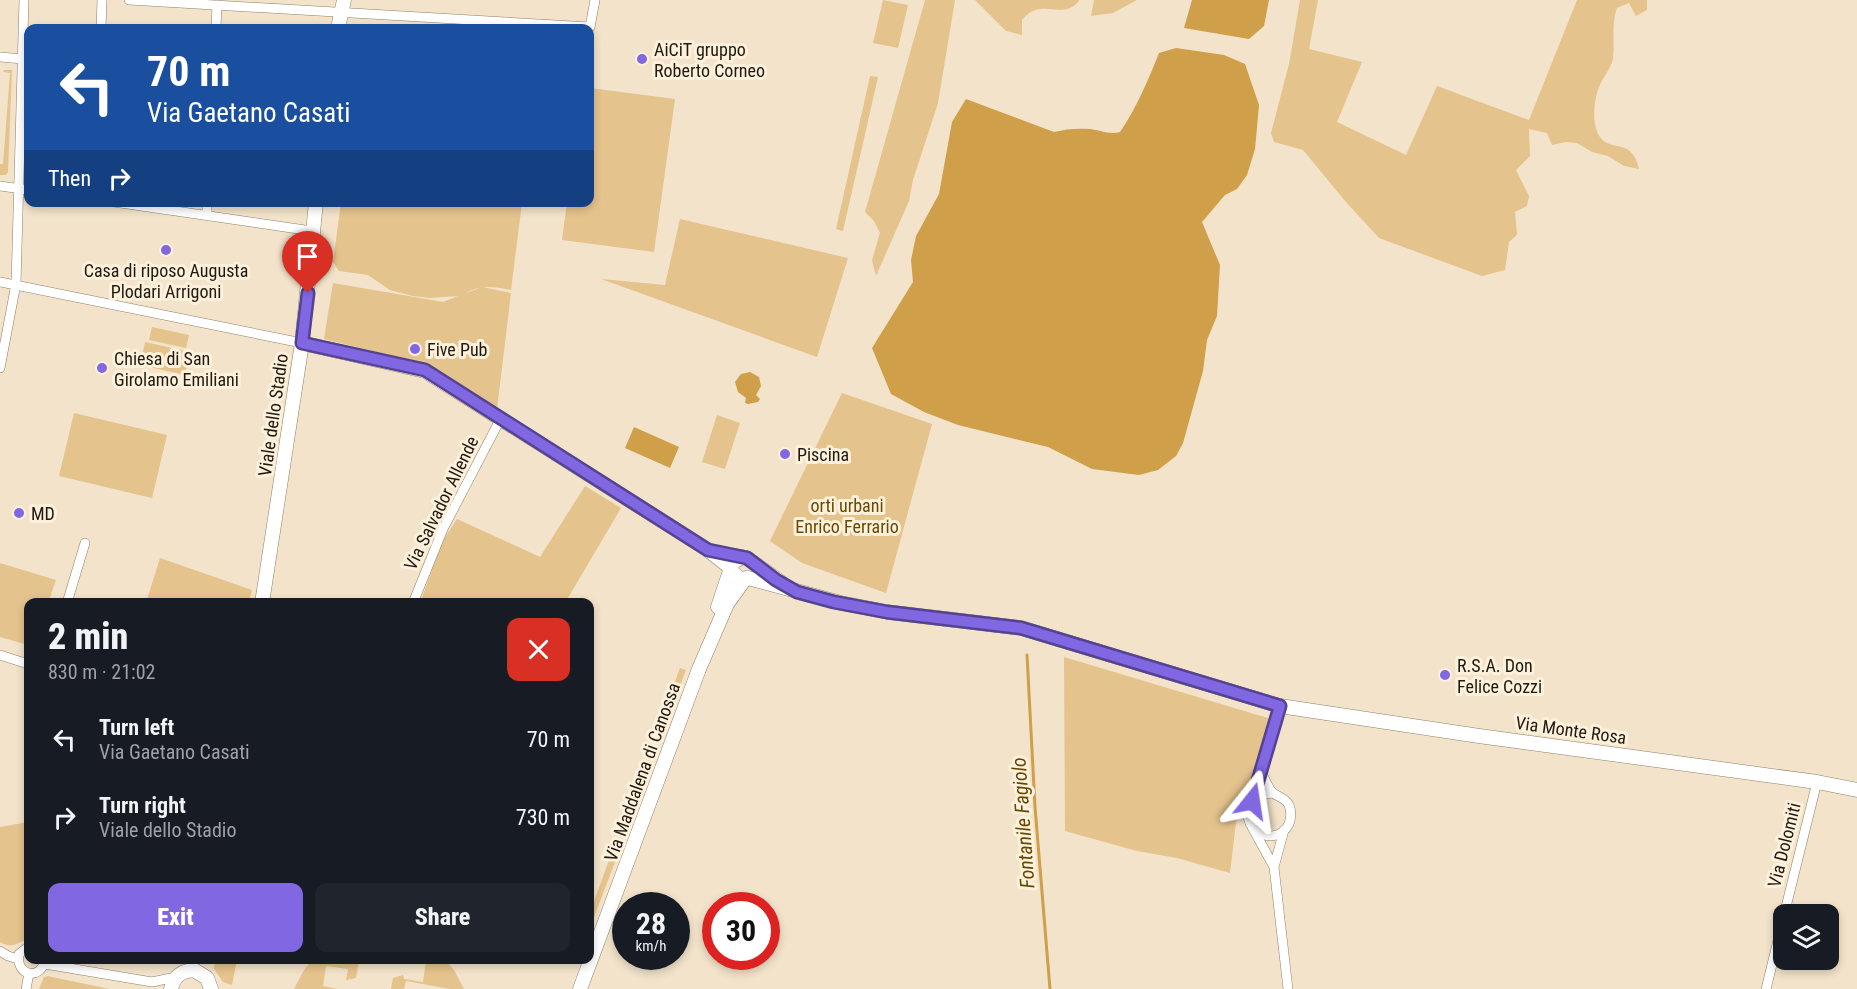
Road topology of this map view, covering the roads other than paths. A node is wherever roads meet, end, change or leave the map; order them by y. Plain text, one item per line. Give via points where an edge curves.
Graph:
1 (24, 0) edge
2 (102, 0) edge
3 (129, 0) edge
4 (595, 0) edge
5 (218, 5) junction
6 (298, 5) edge
7 (342, 6) edge
8 (101, 24) edge
9 (216, 24) edge
10 (339, 24) edge
11 (555, 24) edge
12 (591, 24) edge
13 (0, 57) edge
14 (23, 59) junction
15 (0, 186) edge
16 (24, 190) edge
17 (150, 207) edge
18 (207, 207) edge
19 (315, 207) edge
20 (207, 215) junction
21 (312, 231) junction
22 (0, 282) edge
23 (16, 284) junction
24 (302, 343) junction
25 (0, 368) edge
26 (501, 418) junction
27 (85, 543) dead end
28 (708, 550) junction
29 (748, 560) junction
30 (731, 570) junction
31 (746, 579) junction
32 (797, 592) junction
33 (68, 598) edge
34 (264, 598) edge
35 (415, 598) edge
36 (0, 655) edge
37 (24, 663) edge
38 (699, 669) junction
39 (1280, 706) junction
40 (1260, 770) junction
41 (1816, 782) junction
42 (1857, 790) edge
43 (1272, 793) junction
44 (1252, 801) junction
45 (1252, 827) junction
46 (1284, 830) junction
47 (1274, 867) junction
48 (1787, 904) edge
49 (24, 950) edge
50 (0, 951) edge
51 (594, 951) edge
52 (18, 959) junction
53 (1773, 961) edge
54 (44, 964) edge
55 (56, 964) edge
56 (188, 964) edge
57 (205, 964) edge
58 (589, 964) edge
59 (29, 973) junction
60 (176, 980) edge
61 (152, 982) junction
62 (211, 985) edge
63 (26, 989) edge
64 (163, 989) edge
65 (580, 989) edge
66 (1288, 989) edge
67 (1766, 989) edge

1 - 14 street
2 - 8 street
3 - 5 street
4 - 12 street
5 - 6 street
5 - 9 street
6 - 7 street
7 - 10 street
7 - 11 street
13 - 14 street
14 - 16 street
15 - 16 street
16 - 23 street
17 - 20 street
18 - 20 street
19 - 21 street, Viale dello Stadio
20 - 21 street
21 - 24 street, Viale dello Stadio
22 - 23 street
23 - 24 street
23 - 25 street
24 - 26 street via 425,370
24 - 34 street, Viale dello Stadio
26 - 28 street
26 - 35 street, Via Salvador Allende via 443,529
27 - 33 street
28 - 29 street
28 - 30 street
29 - 30 street via 734,562
29 - 31 street via 753,572
29 - 32 street
30 - 31 street via 737,578
30 - 38 street, Via Maddalena di Canossa
31 - 32 street
31 - 38 street, Via Maddalena di Canossa via 727,604
32 - 39 street, Via Monte Rosa via 887,612 1021,628
36 - 37 street
38 - 51 street, Via Maddalena di Canossa
39 - 40 street
39 - 41 street, Via Monte Rosa
40 - 43 street
40 - 44 street
41 - 42 street, Via Monte Rosa
41 - 48 street, Via Dolomiti
43 - 44 street
43 - 46 street via 1289,805 1290,819
44 - 45 street via 1248,813
45 - 46 street via 1271,836
45 - 47 street
46 - 47 street
47 - 66 street
49 - 52 street
50 - 52 street
52 - 59 street via 20,967
53 - 67 street, Via Dolomiti
54 - 59 street via 41,970
55 - 61 street
56 - 60 street
57 - 62 street
58 - 65 street, Via Maddalena di Canossa
59 - 63 street
60 - 61 street
60 - 62 street via 194,970
61 - 64 street

